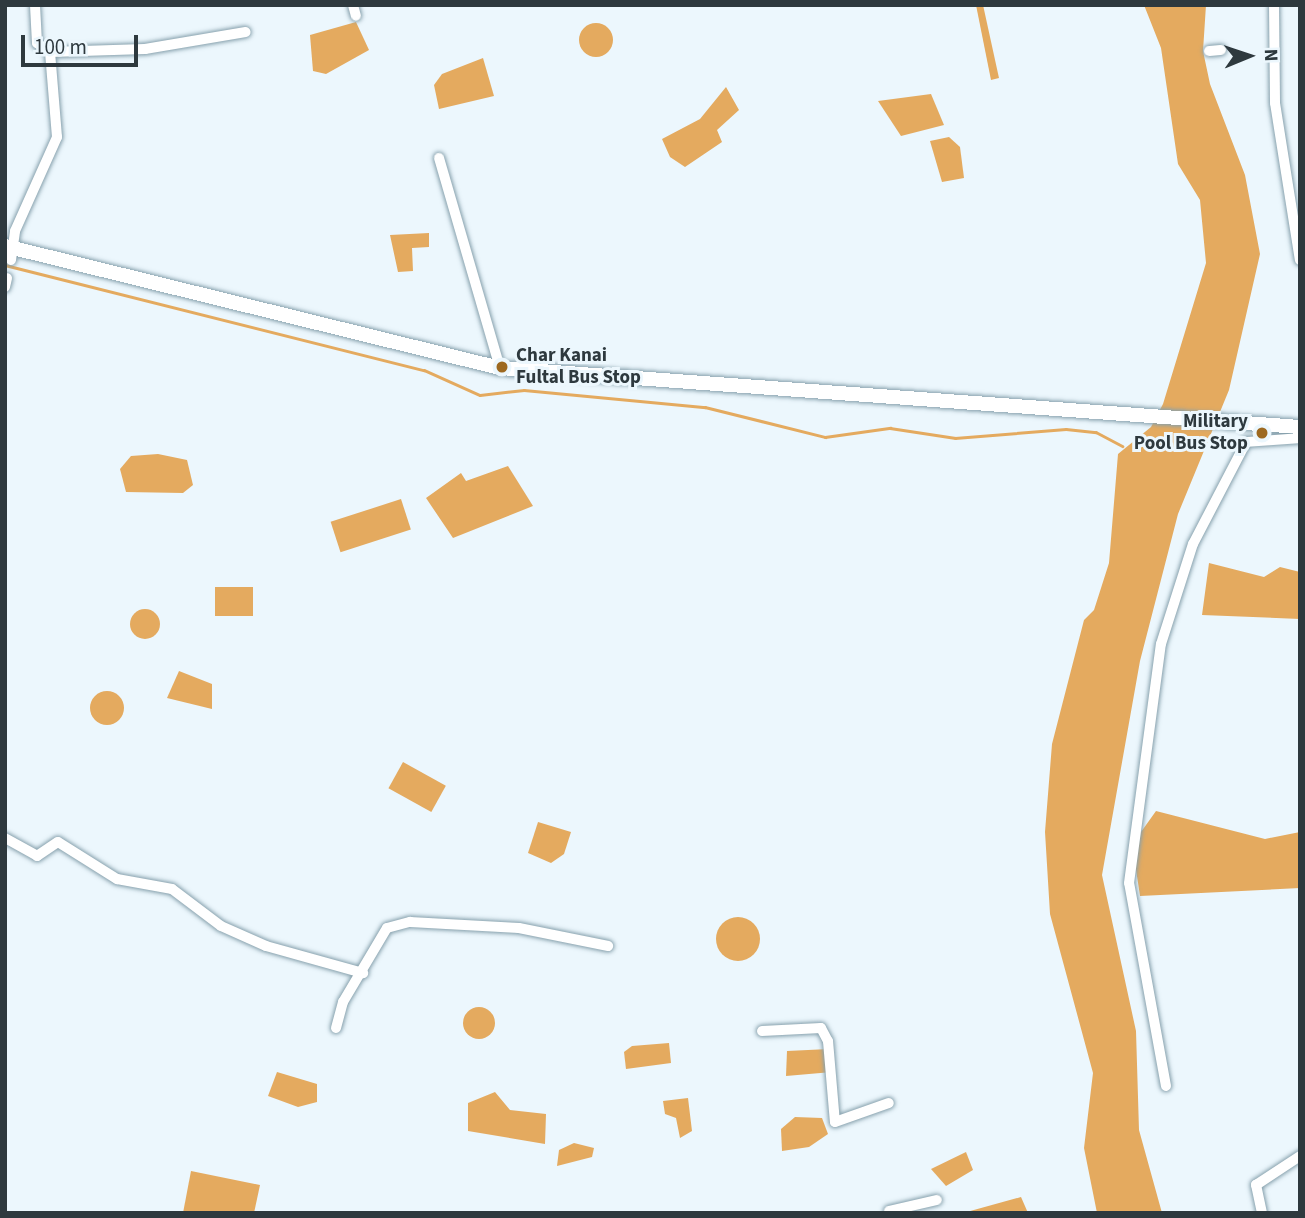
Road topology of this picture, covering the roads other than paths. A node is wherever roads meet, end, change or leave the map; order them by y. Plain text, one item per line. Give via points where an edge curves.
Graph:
1 (35, 5) edge
2 (1274, 5) edge
3 (246, 32) dead end
4 (1221, 50) dead end
5 (1209, 51) dead end
6 (50, 52) junction
7 (439, 158) dead end
8 (9, 251) edge
9 (1300, 260) edge
10 (499, 368) junction
11 (1300, 427) edge
12 (1300, 438) edge
13 (5, 838) edge
14 (608, 946) dead end
15 (363, 973) junction
16 (336, 1028) dead end
17 (762, 1031) dead end
18 (1166, 1086) dead end
19 (888, 1103) dead end
20 (1300, 1156) edge
21 (937, 1200) dead end
22 (889, 1211) dead end
23 (1262, 1213) edge

1 - 6 street via 37,43
2 - 9 street via 1275,103
3 - 6 street via 145,49
4 - 5 street
6 - 8 street via 57,137
7 - 10 street
8 - 10 highway
10 - 11 highway
12 - 18 street via 1246,442 1193,544 1161,644 1129,883
13 - 15 street via 37,856 58,842 117,879 172,889 221,926 266,946
14 - 15 street via 519,928 410,922 387,928
15 - 16 street via 343,1002
17 - 19 street via 821,1028 828,1041 835,1122
20 - 23 street via 1255,1185
21 - 22 street

